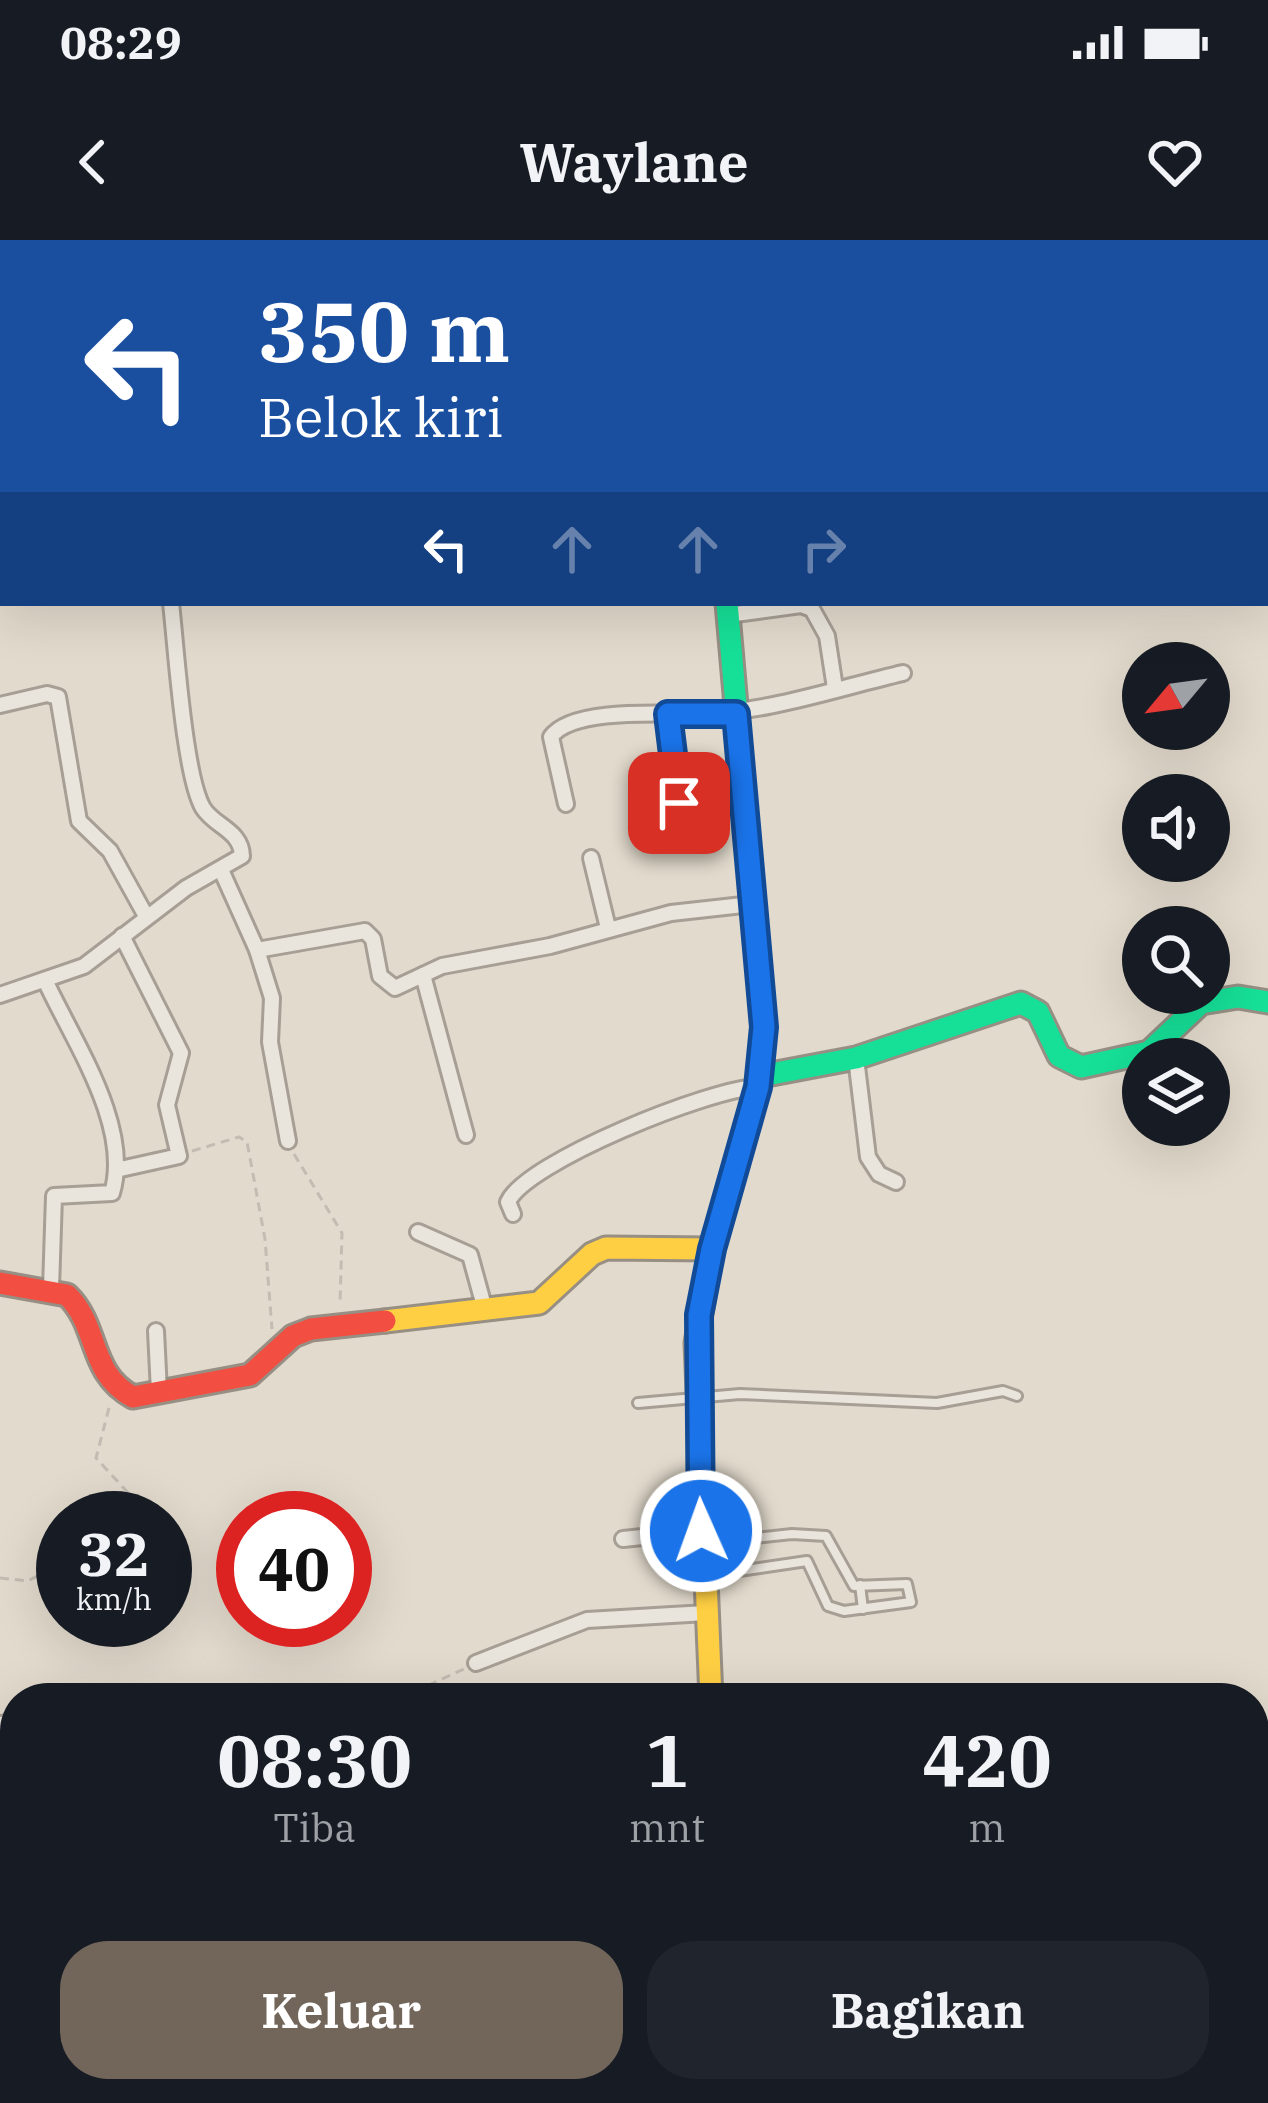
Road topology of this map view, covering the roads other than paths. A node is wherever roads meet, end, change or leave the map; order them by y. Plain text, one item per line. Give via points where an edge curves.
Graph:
1 (171, 606) edge
2 (783, 606) edge
3 (804, 606) edge
4 (728, 609) edge
5 (903, 673) dead end
6 (835, 688) junction
7 (0, 705) edge
8 (668, 714) junction
9 (736, 714) junction
10 (679, 803) dead end
11 (566, 805) dead end
12 (591, 858) dead end
13 (222, 872) junction
14 (752, 904) junction
15 (146, 916) junction
16 (608, 928) junction
17 (122, 936) junction
18 (257, 950) junction
19 (423, 975) junction
20 (45, 980) junction
21 (0, 995) edge
22 (1268, 1001) edge
23 (856, 1058) junction
24 (759, 1081) junction
25 (466, 1135) dead end
26 (288, 1141) road end
27 (116, 1170) junction
28 (896, 1182) dead end
29 (513, 1214) dead end
30 (418, 1232) dead end
31 (712, 1249) junction
32 (0, 1283) edge
33 (51, 1289) junction
34 (484, 1306) junction
35 (156, 1331) dead end
36 (159, 1392) junction
37 (1017, 1396) dead end
38 (698, 1398) junction
39 (638, 1403) dead end
40 (702, 1537) junction
41 (623, 1539) dead end
42 (704, 1576) junction
43 (860, 1585) junction
44 (862, 1609) junction
45 (706, 1613) junction
46 (476, 1664) road end
47 (710, 1683) edge

1 - 13 street via 200,799 244,853
2 - 4 street
3 - 6 street via 827,636
4 - 9 street
5 - 6 street
6 - 9 street
7 - 15 street via 58,697 79,820 110,851
8 - 9 street
8 - 10 street
8 - 11 street via 605,715 551,733
9 - 14 street
12 - 16 street
13 - 15 street
13 - 18 street
14 - 16 street
14 - 24 street via 764,1027
15 - 17 street
16 - 19 street
17 - 20 street via 84,965
17 - 27 street via 181,1053 167,1105 179,1156
18 - 19 street via 359,930 373,939 384,982 395,988
18 - 26 street via 272,998 270,1042
19 - 25 street
20 - 21 street
20 - 27 street via 111,1126
22 - 23 street via 1202,1003 1149,1052 1081,1067 1059,1056 1038,1012 1021,1003
23 - 24 street
23 - 28 street via 868,1157
24 - 29 street via 579,1146 515,1186
24 - 31 street
27 - 33 street via 112,1193 54,1196
30 - 34 street via 470,1255
31 - 34 street via 606,1248 547,1300
31 - 38 street via 696,1343
32 - 33 street
33 - 36 street via 77,1306 92,1360 120,1392
34 - 36 street via 300,1332 250,1375
35 - 36 street
37 - 38 lane via 1004,1391 937,1403
38 - 39 lane
38 - 40 street
40 - 41 street
40 - 42 street
40 - 43 lane via 826,1536 844,1574
42 - 44 lane via 808,1561 828,1606
42 - 45 street
43 - 44 lane
43 - 44 lane via 910,1589 905,1606
45 - 46 street via 587,1620
45 - 47 street

